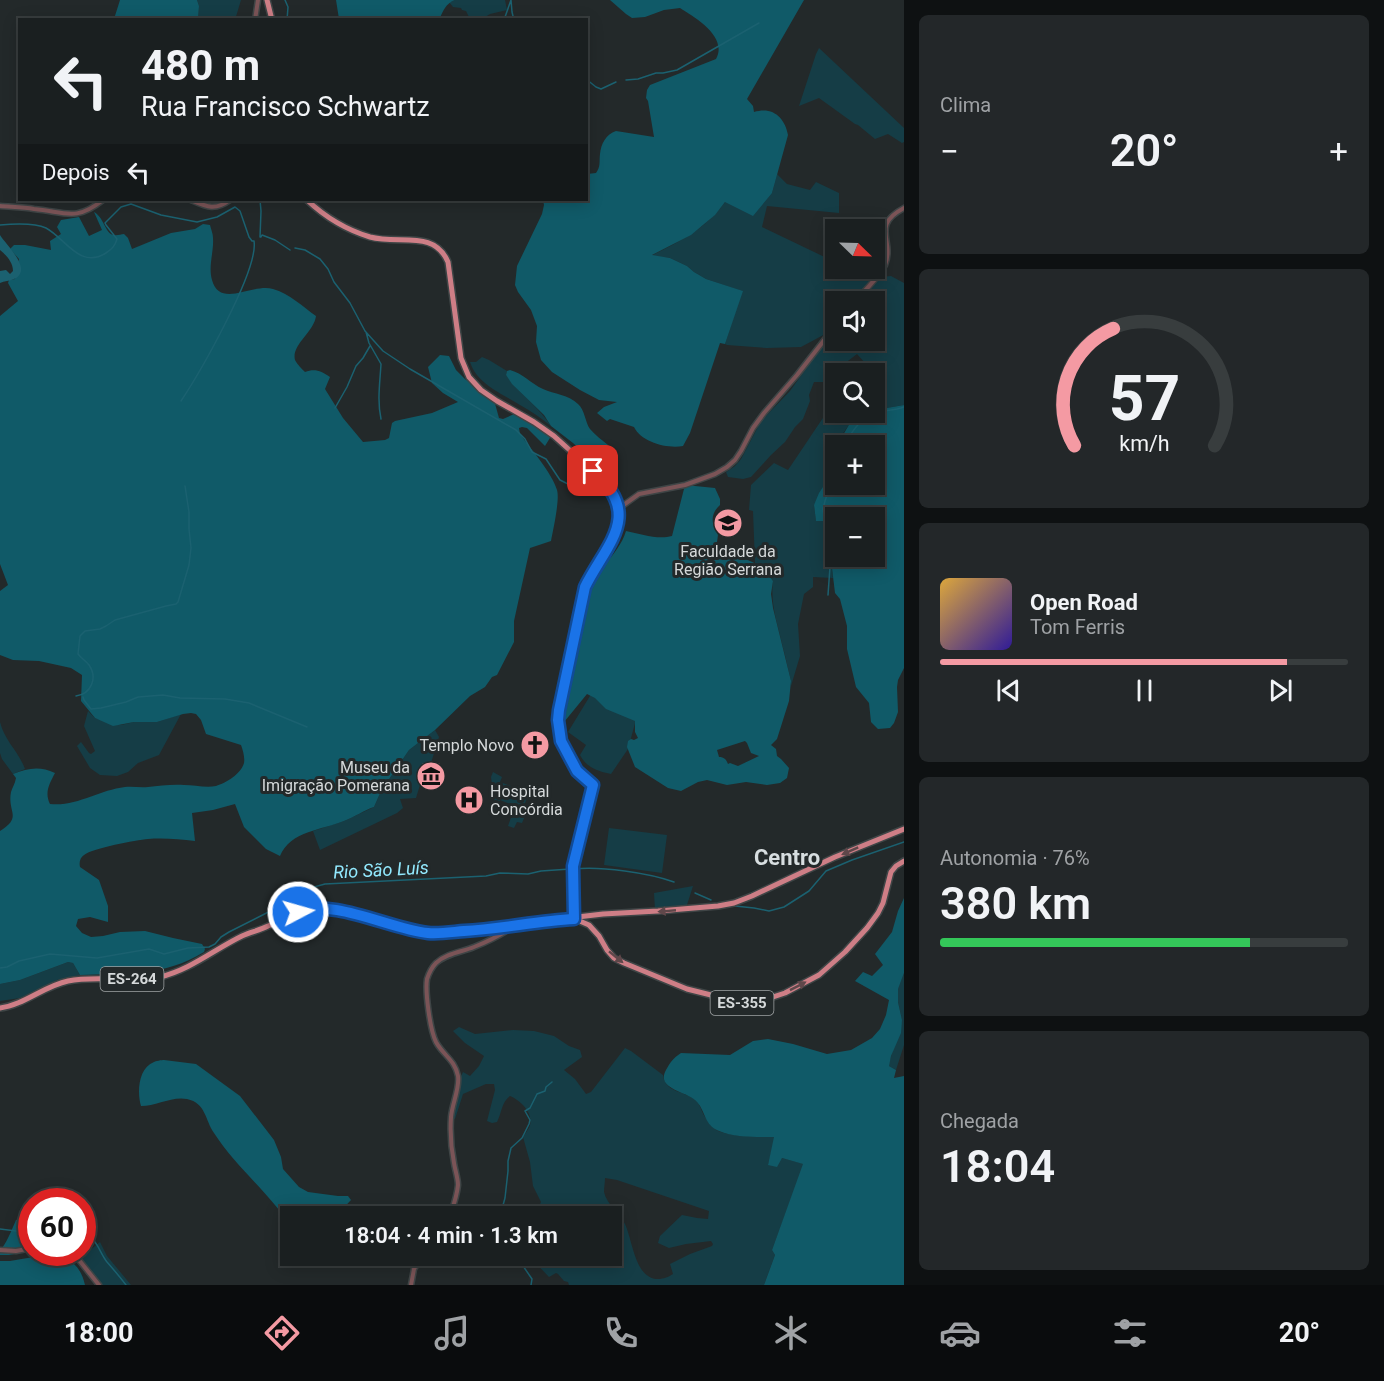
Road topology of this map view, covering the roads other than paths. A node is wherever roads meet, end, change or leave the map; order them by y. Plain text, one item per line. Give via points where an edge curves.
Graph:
1 (258, 0) edge
2 (267, 0) edge
3 (270, 9) junction
4 (256, 12) junction
5 (255, 18) edge
6 (272, 18) edge
7 (101, 201) edge
8 (193, 201) edge
9 (228, 201) edge
10 (308, 201) edge
11 (0, 206) edge
12 (904, 207) edge
13 (864, 291) edge
14 (825, 340) edge
15 (618, 509) junction
16 (904, 829) edge
17 (904, 861) edge
18 (597, 916) junction
19 (574, 919) junction
20 (514, 926) junction
21 (593, 929) junction
22 (0, 1008) edge
23 (453, 1206) edge
24 (0, 1250) edge
25 (18, 1251) edge
26 (84, 1266) edge
27 (416, 1266) edge
28 (99, 1285) edge
29 (411, 1285) edge

1 - 4 street
2 - 3 main road
3 - 4 street
3 - 6 main road
4 - 5 street
7 - 11 street via 72,214
8 - 9 street via 213,207
10 - 15 main road via 360,233 388,240 422,240 441,250 448,262 460,358 469,377 481,390 554,436 604,481
12 - 13 street via 888,220 885,264
14 - 15 street via 759,420 727,467 686,484 639,494
15 - 19 main road via 614,537 585,587 558,720 561,741 577,771 593,785 573,866
16 -> 18 main road via 734,903
21 -> 17 main road, ES-355 via 614,958 624,963 696,992 755,1003 812,980 845,952 878,913 891,872
18 - 19 main road
18 - 21 main road
19 - 20 main road, ES-264
19 - 21 main road, ES-355
20 - 22 main road, ES-264 via 425,933 346,912 306,909 243,935 171,974 144,979 71,981
20 - 23 street via 480,945 448,955 437,962 428,978 432,1035 456,1067 458,1076 451,1124 458,1179
24 - 25 street
26 - 28 street
27 - 29 street

